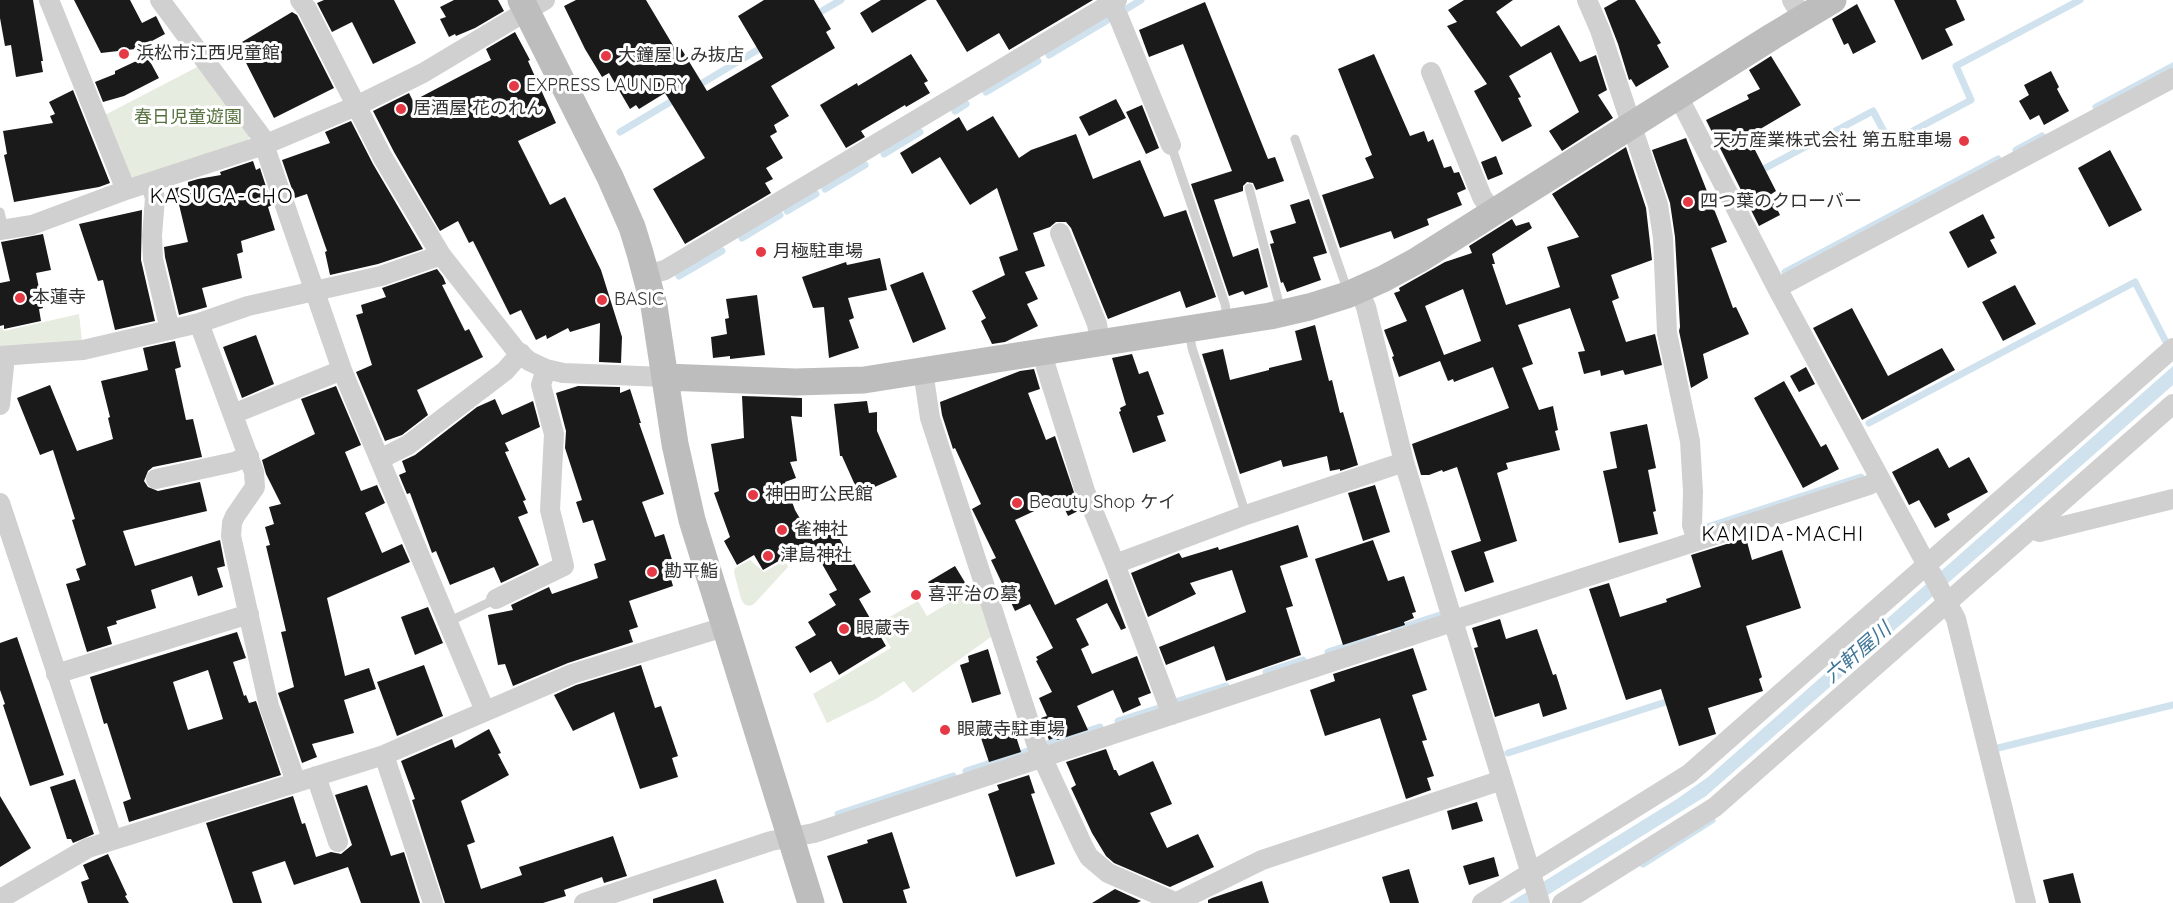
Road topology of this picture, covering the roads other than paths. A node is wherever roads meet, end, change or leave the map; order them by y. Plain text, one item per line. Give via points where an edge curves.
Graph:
1 (49, 0) edge
2 (160, 0) edge
3 (300, 0) edge
4 (1587, 0) edge
5 (1833, 0) edge
6 (1114, 2) edge
7 (531, 4) edge
8 (1797, 9) edge
9 (1431, 72) dead end
10 (2173, 78) edge
11 (1678, 96) junction
12 (356, 106) junction
13 (1633, 124) junction
14 (1295, 138) dead end
15 (264, 145) junction
16 (1171, 145) joint
17 (150, 182) junction
18 (1249, 188) dead end
19 (126, 190) junction
20 (1493, 213) junction
21 (1, 224) edge
22 (1060, 233) dead end
23 (441, 255) junction
24 (647, 275) junction
25 (1777, 288) junction
26 (315, 291) junction
27 (1354, 292) junction
28 (1281, 314) junction
29 (199, 323) junction
30 (1228, 323) junction
31 (1189, 329) junction
32 (170, 330) junction
33 (1100, 343) junction
34 (2173, 348) edge
35 (1044, 352) junction
36 (521, 353) junction
37 (2, 357) edge
38 (546, 369) junction
39 (342, 370) junction
40 (923, 371) junction
41 (665, 377) junction
42 (2173, 404) edge
43 (0, 405) edge
44 (233, 414) junction
45 (249, 456) junction
46 (380, 459) junction
47 (1404, 462) junction
48 (156, 479) dead end
49 (1880, 479) junction
50 (2173, 499) edge
51 (0, 503) edge
52 (1246, 515) junction
53 (2034, 527) junction
54 (1697, 541) junction
55 (1115, 564) junction
56 (1928, 567) junction
57 (496, 600) joint
58 (1946, 601) junction
59 (249, 614) junction
60 (1453, 621) junction
61 (448, 622) junction
62 (724, 627) junction
63 (56, 674) junction
64 (485, 711) junction
65 (1172, 715) junction
66 (384, 754) junction
67 (1042, 758) junction
68 (316, 776) junction
69 (1502, 780) junction
70 (296, 782) junction
71 (790, 837) junction
72 (112, 839) junction
73 (338, 842) dead end
74 (1532, 876) junction
75 (4, 896) edge
76 (434, 903) edge
77 (584, 903) edge
78 (811, 903) edge
79 (1177, 903) edge
80 (1482, 903) edge
81 (1540, 903) edge
82 (1562, 903) edge
83 (2026, 903) edge

1 - 19 street
2 - 15 street
3 - 12 street
4 - 13 street
5 - 8 street
6 - 16 street
6 - 24 street via 665,270
7 - 12 street via 423,73
7 - 24 street via 632,227
8 - 11 street
9 - 20 street via 1482,197
10 - 25 street
11 - 13 street
11 - 25 street
12 - 15 street
12 - 23 street
13 - 20 street
13 - 54 street via 1662,224 1667,333 1690,441 1692,525
14 - 27 lane via 1342,276
15 - 17 street
15 - 26 street
16 - 30 lane
17 - 19 street
17 - 32 street via 155,198 153,259
18 - 28 lane
19 - 21 street via 32,225
20 - 27 street via 1418,260
22 - 33 street via 1097,324
23 - 26 street via 381,276
23 - 36 street
24 - 41 street
25 - 49 street
26 - 29 street via 248,306
26 - 39 street
27 - 28 street
27 - 47 street via 1366,307
28 - 30 street
29 - 32 street
29 - 44 street
30 - 31 street
31 - 33 street
31 - 52 lane
32 - 37 street via 83,350
33 - 35 street
34 - 56 street
35 - 40 street
35 - 55 street via 1082,482
36 - 38 street
36 - 46 street via 505,371 408,445
37 - 43 street
38 - 41 street
38 - 57 street via 541,384 554,434 550,510 564,566
39 - 44 street
39 - 46 street
40 - 41 street via 819,382
40 - 67 street via 930,418
41 - 62 street via 682,482
42 - 53 street
44 - 45 street
45 - 48 street
45 - 59 street via 255,487 235,516 231,530
46 - 61 street
47 - 52 street
47 - 60 street
49 - 54 street
49 - 56 street
50 - 53 street via 2039,532
51 - 63 street
52 - 55 street
53 - 58 street
54 - 60 street
55 - 65 street
56 - 58 street
56 - 74 street via 1689,774
57 - 61 lane
58 - 82 street via 1715,807
58 - 83 street via 1956,620
59 - 63 street
59 - 70 street via 269,706
60 - 65 street
60 - 69 street
61 - 64 street
62 - 64 street via 572,674
62 - 71 street
63 - 72 street
64 - 66 street
65 - 67 street
66 - 68 street
66 - 76 street
67 - 71 street via 814,833
67 - 79 street via 1089,857 1108,873
68 - 70 street
68 - 73 street
69 - 74 street
69 - 79 street via 1262,860
70 - 72 street
71 - 77 street
71 - 78 street
72 - 75 street via 76,854
74 - 80 street
74 - 81 street

